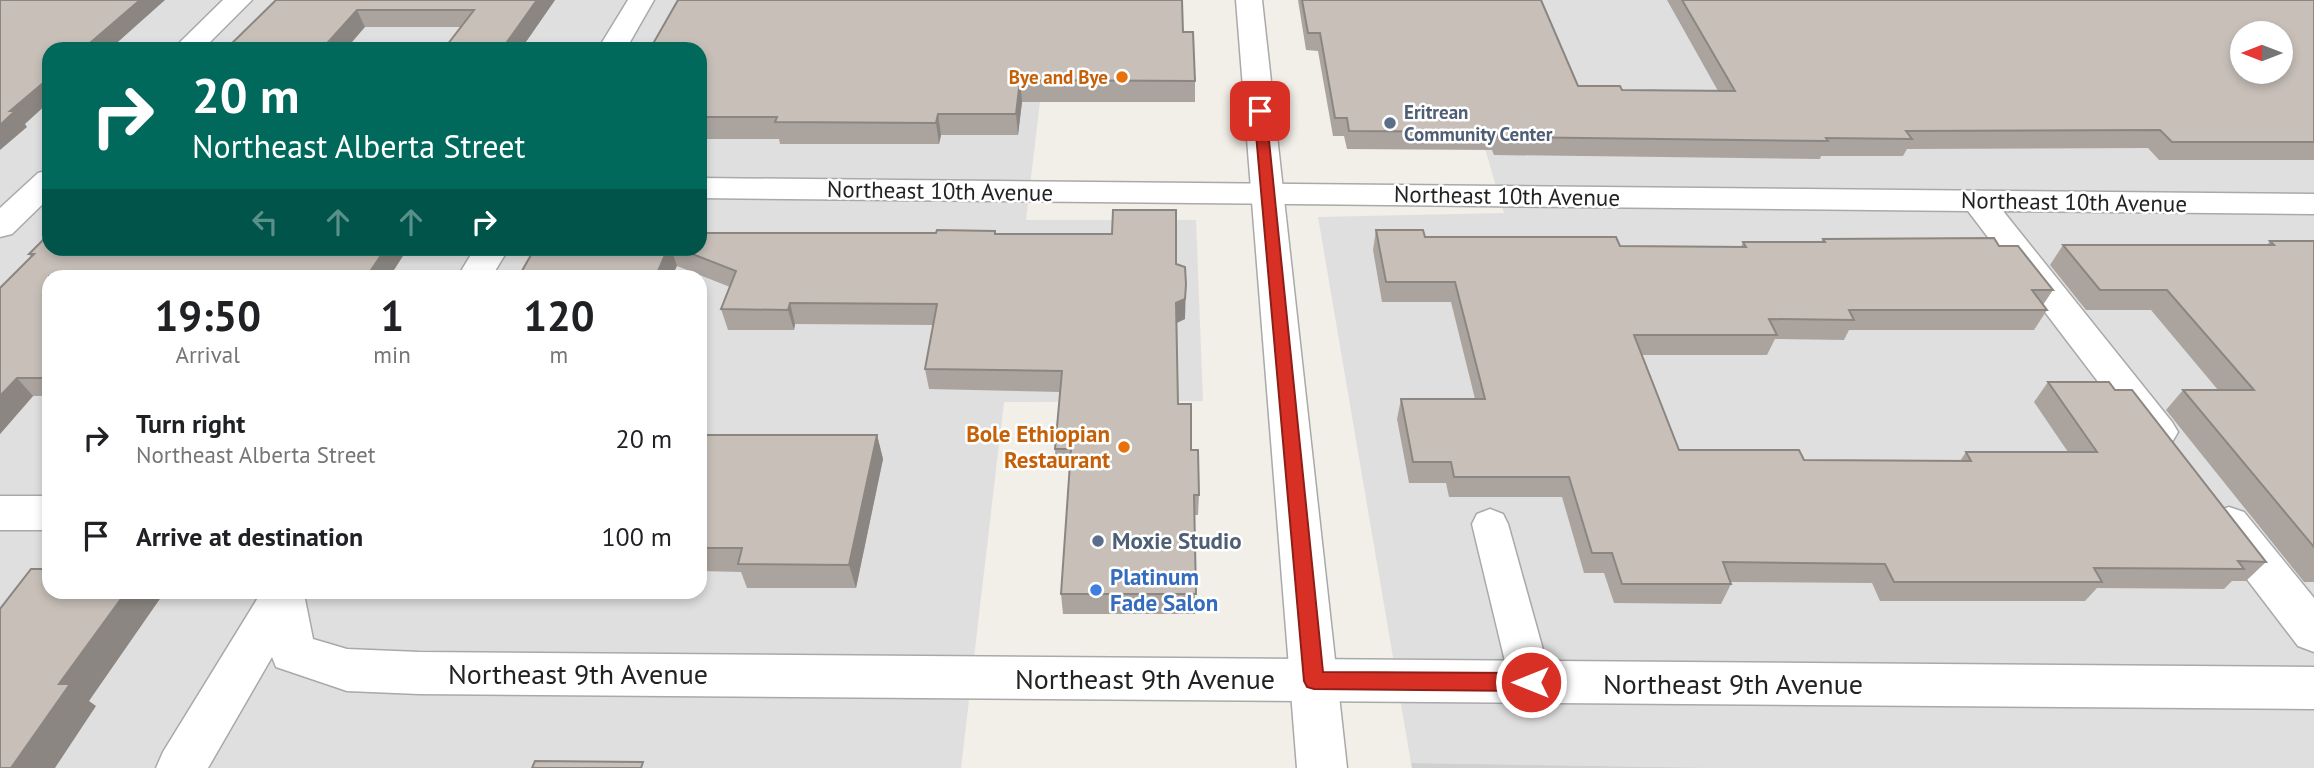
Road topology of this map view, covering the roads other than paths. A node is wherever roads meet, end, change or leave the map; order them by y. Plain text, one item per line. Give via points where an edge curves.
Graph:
1 (239, 0) edge
2 (641, 0) edge
3 (1249, 0) edge
4 (194, 42) edge
5 (616, 42) edge
6 (42, 187) edge
7 (707, 188) edge
8 (1268, 194) junction
9 (1978, 201) junction
10 (2314, 204) edge
11 (0, 227) edge
12 (2179, 460) edge
13 (2205, 492) edge
14 (0, 513) edge
15 (42, 513) edge
16 (1490, 524) dead end
17 (280, 599) edge
18 (284, 599) edge
19 (2314, 632) edge
20 (1314, 681) junction
21 (1531, 682) junction
22 (2314, 688) edge
23 (181, 768) edge
24 (1322, 768) edge

1 - 4 street
2 - 5 street
3 - 8 street
6 - 11 street
7 - 8 street, Northeast 10th Avenue
8 - 9 street, Northeast 10th Avenue
8 - 20 street
9 - 10 street, Northeast 10th Avenue
9 - 12 street
13 - 19 street
14 - 15 street
16 - 21 lane
17 - 23 street
18 - 20 street, Northeast 9th Avenue via 293,653 347,670
20 - 21 street, Northeast 9th Avenue
20 - 24 street
21 - 22 street, Northeast 9th Avenue

